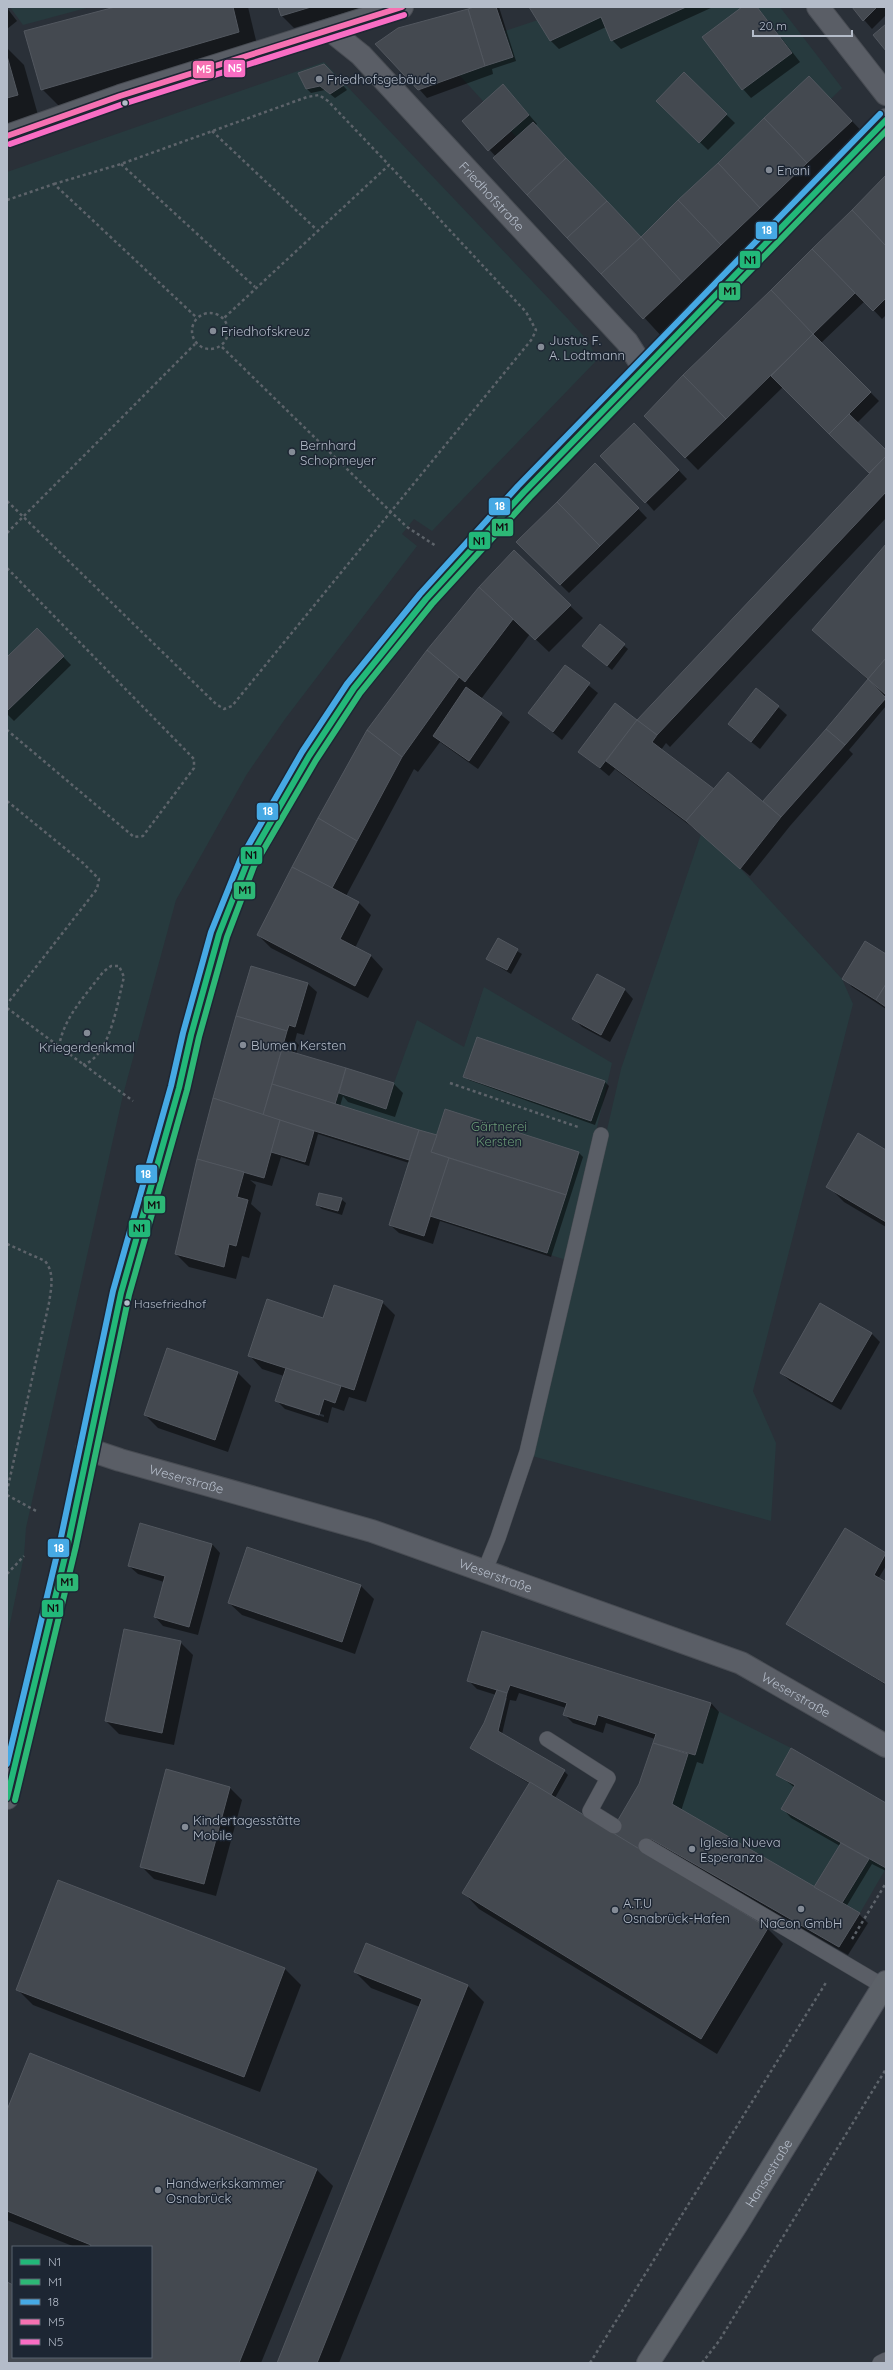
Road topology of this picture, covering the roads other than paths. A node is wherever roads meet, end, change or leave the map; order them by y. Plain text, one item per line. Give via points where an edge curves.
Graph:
1 (402, 7) edge
2 (818, 7) edge
3 (331, 30) junction
4 (886, 94) edge
5 (886, 120) edge
6 (7, 136) edge
7 (644, 369) junction
8 (601, 1135) road end
9 (87, 1449) junction
10 (485, 1570) junction
11 (547, 1738) dead end
12 (886, 1746) edge
13 (7, 1798) edge
14 (614, 1826) dead end
15 (646, 1846) dead end
16 (885, 1984) edge
17 (886, 2360) edge
18 (648, 2363) edge
19 (880, 2363) edge

1 - 3 street
2 - 4 street
3 - 6 street via 120,96
3 - 7 street, Friedhofstraße via 361,55 627,342
5 - 7 street
7 - 9 street via 524,492 403,625 354,688 309,756 237,886 219,934 121,1293
8 - 10 lane via 526,1452
9 - 10 street, Weserstraße via 372,1531
9 - 13 street via 68,1544
10 - 12 street, Weserstraße via 741,1663
11 - 14 lane via 608,1778 590,1811
15 - 16 lane
16 - 18 main road, Hansastraße
17 - 19 lane

